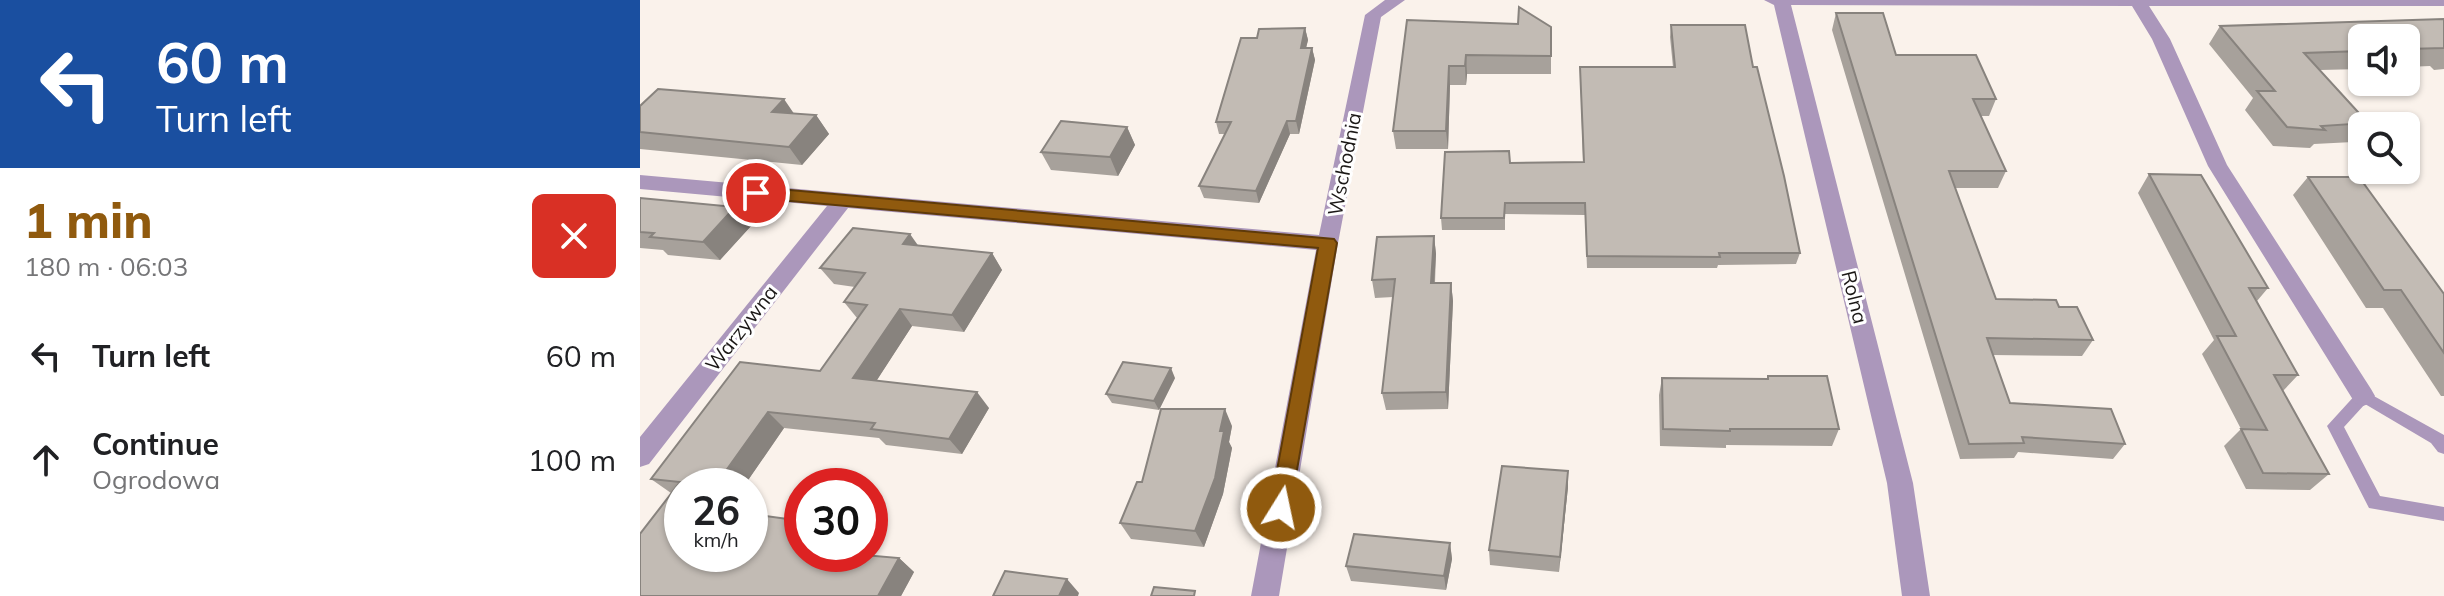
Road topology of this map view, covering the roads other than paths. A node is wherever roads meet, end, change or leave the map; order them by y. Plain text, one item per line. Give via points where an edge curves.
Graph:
1 (1397, 0) edge
2 (1772, 0) edge
3 (1781, 0) edge
4 (2137, 0) edge
5 (2444, 1) edge
6 (640, 182) edge
7 (843, 200) junction
8 (1328, 243) junction
9 (2363, 396) junction
10 (2444, 447) edge
11 (640, 456) edge
12 (2444, 514) edge
13 (1265, 596) edge
14 (1916, 596) edge

1 - 8 street, Wschodnia via 1373,15
2 - 3 street
3 - 4 street
3 - 14 street, Rolna via 1900,483
4 - 5 street
4 - 9 street via 2161,39 2218,166
6 - 7 street
7 - 8 street
7 - 11 street, Warzywna
8 - 13 street, Wschodnia
9 - 10 lane
9 - 12 lane via 2335,426 2375,503

